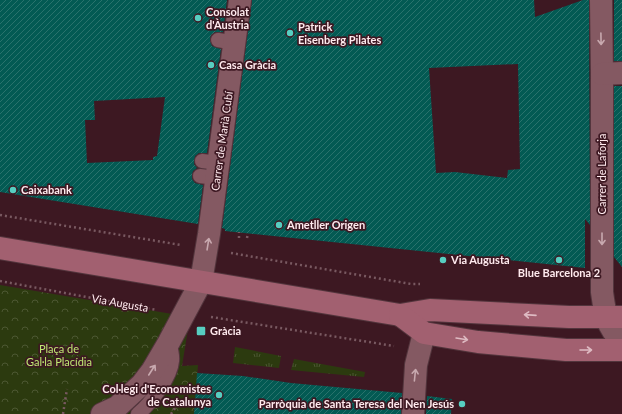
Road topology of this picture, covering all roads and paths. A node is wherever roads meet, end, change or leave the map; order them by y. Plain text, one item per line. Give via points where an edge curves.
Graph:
1 (240, 0) edge
2 (600, 0) edge
3 (612, 73) edge
4 (0, 215) edge
5 (239, 232) dead end
6 (248, 233) dead end
7 (239, 238) dead end
8 (247, 238) dead end
9 (182, 245) dead end
10 (0, 248) edge
11 (230, 253) dead end
12 (0, 281) edge
13 (201, 282) junction
14 (426, 285) dead end
15 (184, 313) junction
16 (400, 315) junction
17 (614, 317) edge
18 (169, 342) junction
19 (422, 342) junction
20 (622, 342) edge
21 (622, 350) edge
22 (67, 389) dead end
23 (180, 401) dead end
24 (63, 414) edge
25 (102, 414) edge
26 (138, 414) edge
27 (171, 414) edge
28 (413, 414) edge

13 -> 1 street, Carrer de Marià Cubí via 210,169 226,41
2 -> 3 street, Carrer de Laforja
3 -> 17 street, Carrer de Laforja via 602,292
4 - 9 path
5 - 7 path
6 - 8 path
10 - 13 main road
11 - 14 path
12 - 15 path, Via Augusta
13 - 15 street
13 - 16 main road
15 - 18 street
15 - 19 path, Via Augusta
17 -> 16 main road via 430,310
16 - 19 main road
17 - 20 street, Carrer de Laforja via 617,337
25 -> 18 street via 117,407 142,384
18 - 26 lane via 172,352 170,371
19 -> 21 main road via 478,342 566,350
28 -> 19 street via 415,380
22 - 24 path
23 - 27 path

